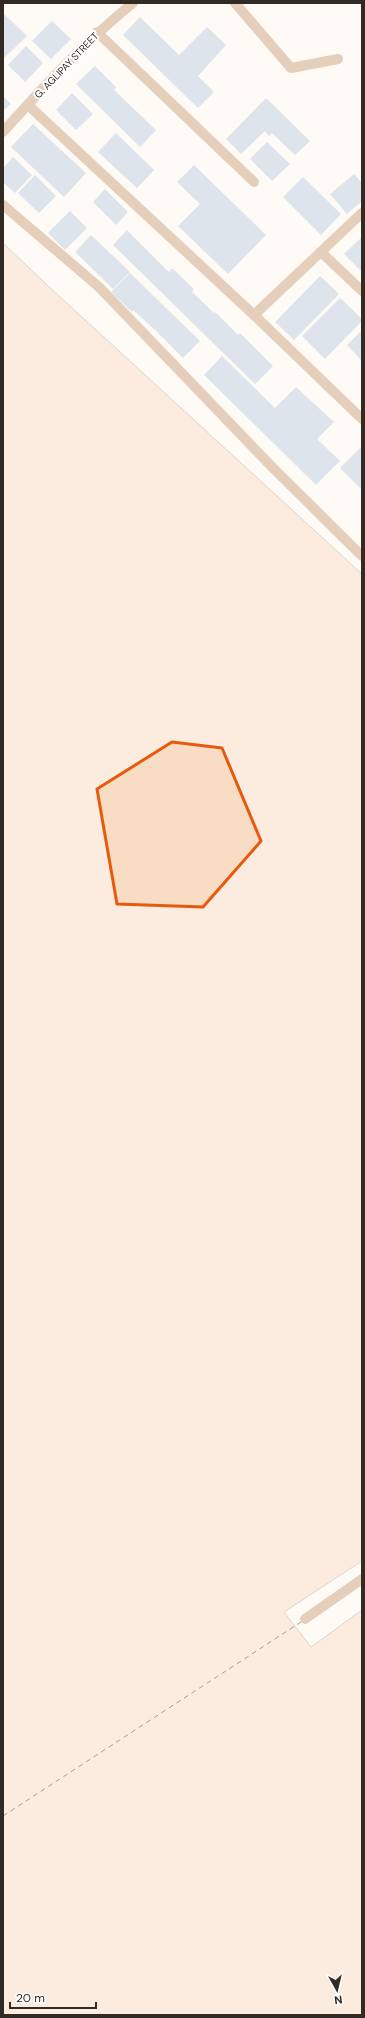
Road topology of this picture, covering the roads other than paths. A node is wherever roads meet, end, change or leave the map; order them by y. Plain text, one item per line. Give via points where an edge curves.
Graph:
1 (133, 3) edge
2 (235, 3) edge
3 (98, 32) junction
4 (338, 59) dead end
5 (28, 104) junction
6 (3, 132) edge
7 (254, 182) dead end
8 (3, 205) edge
9 (362, 213) edge
10 (321, 252) junction
11 (362, 291) edge
12 (254, 315) junction
13 (362, 419) edge
14 (362, 556) edge
15 (362, 1579) edge
16 (305, 1619) dead end

1 - 3 street, G. AGLIPAY STREET
2 - 4 street via 290,68
3 - 5 street, G. AGLIPAY STREET
3 - 7 street
5 - 6 street, G. AGLIPAY STREET
5 - 12 street
8 - 14 street via 99,287 273,468
9 - 10 street
10 - 11 street
10 - 12 street
12 - 13 street
15 - 16 street

